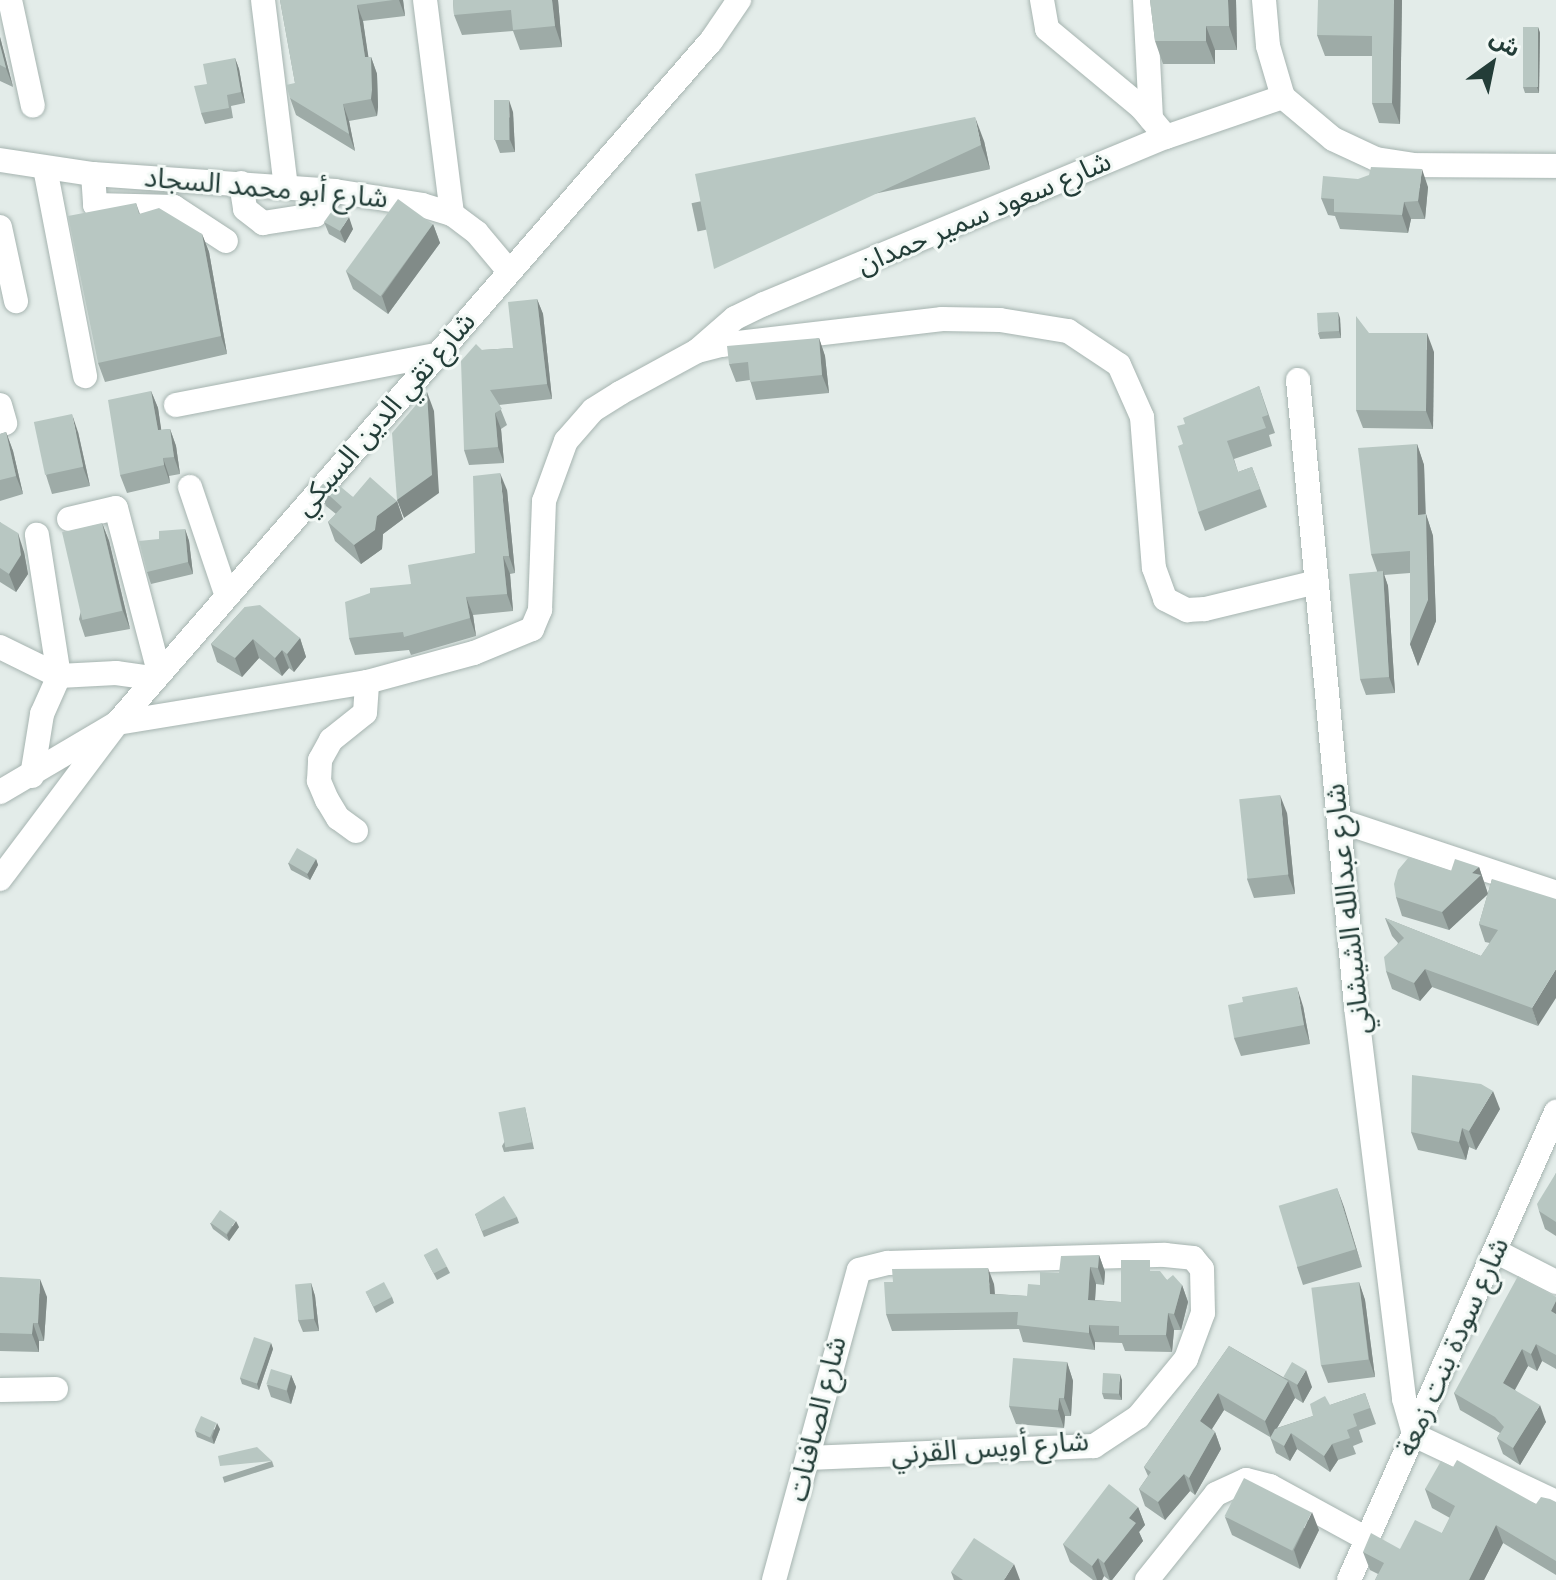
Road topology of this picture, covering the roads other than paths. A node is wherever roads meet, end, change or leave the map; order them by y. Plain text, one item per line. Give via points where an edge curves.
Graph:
1 (10, 0) edge
2 (263, 0) edge
3 (425, 0) edge
4 (739, 0) edge
5 (1042, 0) edge
6 (1145, 0) edge
7 (1264, 0) edge
8 (1283, 97) junction
9 (33, 106) dead end
10 (1158, 128) junction
11 (0, 160) edge
12 (1556, 166) edge
13 (45, 168) junction
14 (93, 174) junction
15 (241, 183) junction
16 (286, 187) junction
17 (335, 191) junction
18 (452, 214) junction
19 (0, 227) edge
20 (226, 241) dead end
21 (508, 270) junction
22 (16, 301) dead end
23 (697, 351) junction
24 (435, 355) junction
25 (85, 376) dead end
26 (1298, 380) dead end
27 (176, 405) dead end
28 (190, 487) dead end
29 (69, 519) dead end
30 (37, 535) dead end
31 (1317, 582) junction
32 (227, 596) junction
33 (0, 647) edge
34 (156, 675) junction
35 (59, 676) junction
36 (367, 682) junction
37 (117, 723) junction
38 (32, 776) junction
39 (0, 792) edge
40 (1340, 821) junction
41 (356, 831) dead end
42 (0, 879) edge
43 (1556, 893) edge
44 (1556, 1112) edge
45 (1497, 1252) junction
46 (870, 1265) joint
47 (1556, 1282) edge
48 (56, 1389) dead end
49 (0, 1390) edge
50 (1414, 1435) junction
51 (808, 1458) junction
52 (1556, 1502) edge
53 (1367, 1539) junction
54 (774, 1580) edge
55 (1147, 1580) edge
56 (1349, 1580) edge

1 - 9 street
2 - 16 street
3 - 18 street
4 - 21 street, شارع تقي الدين السبكي via 711,41
5 - 10 street via 1047,29
6 - 10 street
7 - 8 street via 1268,46
8 - 10 street, شارع سعود سمير حمدان
8 - 12 street via 1333,139 1376,159 1412,165
10 - 23 street, شارع سعود سمير حمدان via 735,318
11 - 13 street, شارع أبو محمد السجاد
13 - 14 street, شارع أبو محمد السجاد
13 - 25 street
14 - 15 street, شارع أبو محمد السجاد
14 - 20 street via 95,205 174,207
15 - 16 street, شارع أبو محمد السجاد
15 - 17 street via 245,209 263,223 315,215
16 - 17 street, شارع أبو محمد السجاد
17 - 18 street, شارع أبو محمد السجاد
18 - 21 street, شارع أبو محمد السجاد via 477,233
19 - 22 street
21 - 24 street, شارع تقي الدين السبكي
23 - 31 street, شارع سعود سمير حمدان via 832,329 942,319 1000,320 1068,331 1119,365 1142,417 1154,568 1165,599 1187,610 1205,609
23 - 36 street, شارع سعود سمير حمدان via 593,410 566,441 544,501 540,610 532,629 506,642
24 - 27 street
24 - 32 street, شارع تقي الدين السبكي
26 - 31 street, شارع عبدالله الشيشاني
28 - 32 street
29 - 34 street via 116,508
30 - 35 street
31 - 40 street, شارع عبدالله الشيشاني
32 - 34 street, شارع تقي الدين السبكي
33 - 35 street
34 - 35 street
34 - 37 street, شارع تقي الدين السبكي
35 - 38 street via 42,714
36 - 37 street
36 - 41 street via 365,713 331,740 320,760 319,781 327,800 338,818
37 - 38 street, شارع تقي الدين السبكي
37 - 42 street
38 - 39 street, شارع تقي الدين السبكي
40 - 43 street
40 - 50 street, شارع عبدالله الشيشاني via 1391,1313
44 - 45 street, شارع سودة بنت زمعة
45 - 47 street
45 - 50 street, شارع سودة بنت زمعة
46 - 51 street, شارع الصافنات via 853,1280
46 - 51 street, شارع أويس القرني via 1180,1256 1193,1258 1207,1288 1195,1338 1171,1380 1138,1417 1094,1446
48 - 49 street
50 - 52 street
50 - 53 street, شارع سودة بنت زمعة
51 - 54 street, شارع الصافنات
53 - 55 street via 1270,1486 1246,1480 1216,1494
53 - 56 street, شارع سودة بنت زمعة

